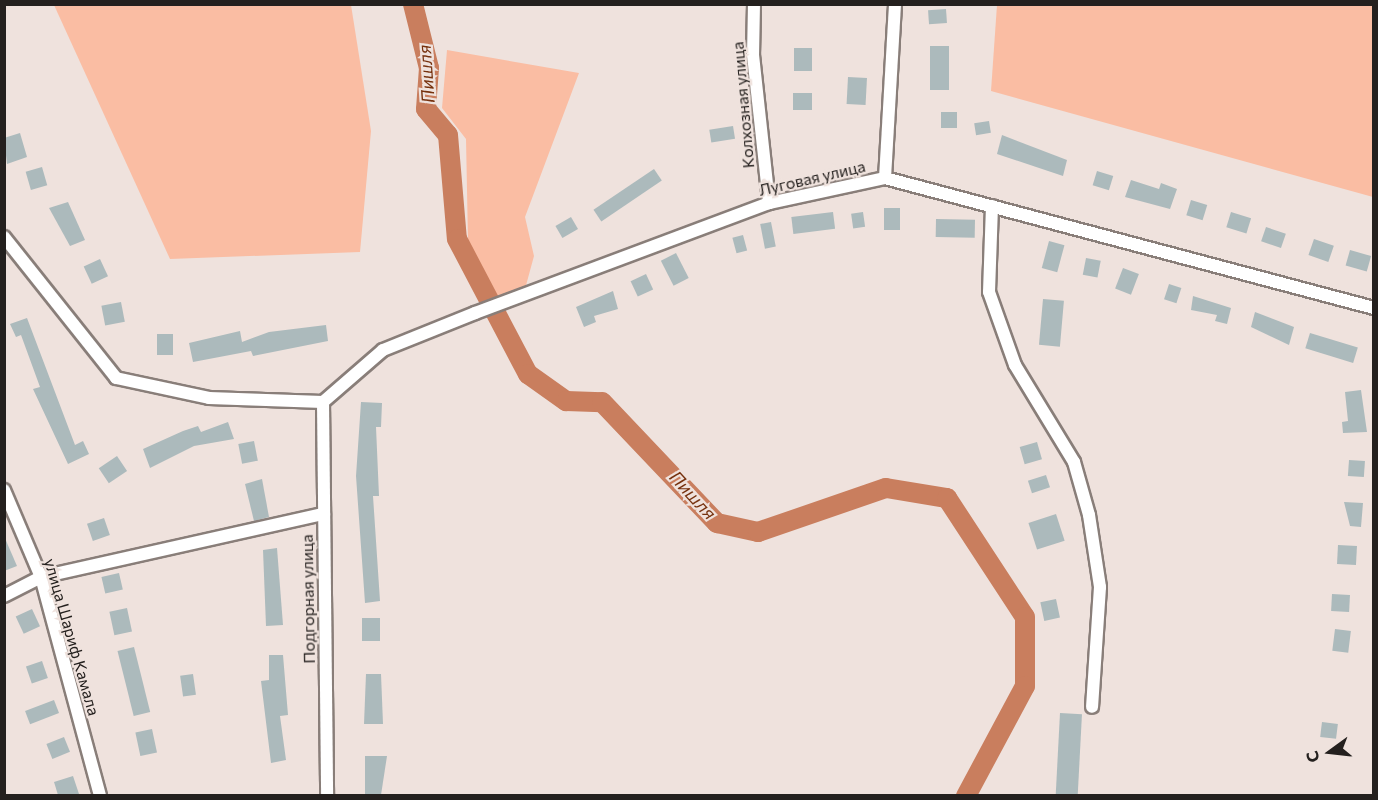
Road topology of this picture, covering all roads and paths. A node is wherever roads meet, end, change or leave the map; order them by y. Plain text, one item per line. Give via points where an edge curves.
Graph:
1 (754, 4) edge
2 (895, 4) edge
3 (885, 178) junction
4 (769, 203) junction
5 (992, 206) junction
6 (4, 237) edge
7 (1374, 308) edge
8 (323, 402) junction
9 (4, 490) edge
10 (324, 514) junction
11 (41, 577) junction
12 (4, 597) edge
13 (1092, 707) dead end
14 (100, 795) edge
15 (327, 795) edge

1 - 4 street, Колхозная улица via 753,55
2 - 3 street
3 - 4 street, Луговая улица
3 - 5 street, Луговая улица
4 - 8 street, Луговая улица via 383,350
5 - 7 street, Луговая улица
5 - 13 street via 989,292 1015,365 1074,462 1089,515 1100,587
6 - 8 street via 116,378 209,398
8 - 10 street, Подгорная улица
9 - 11 street, улица Шариф Камала
10 - 11 street
10 - 15 street, Подгорная улица
11 - 12 street
11 - 14 street, улица Шариф Камала

